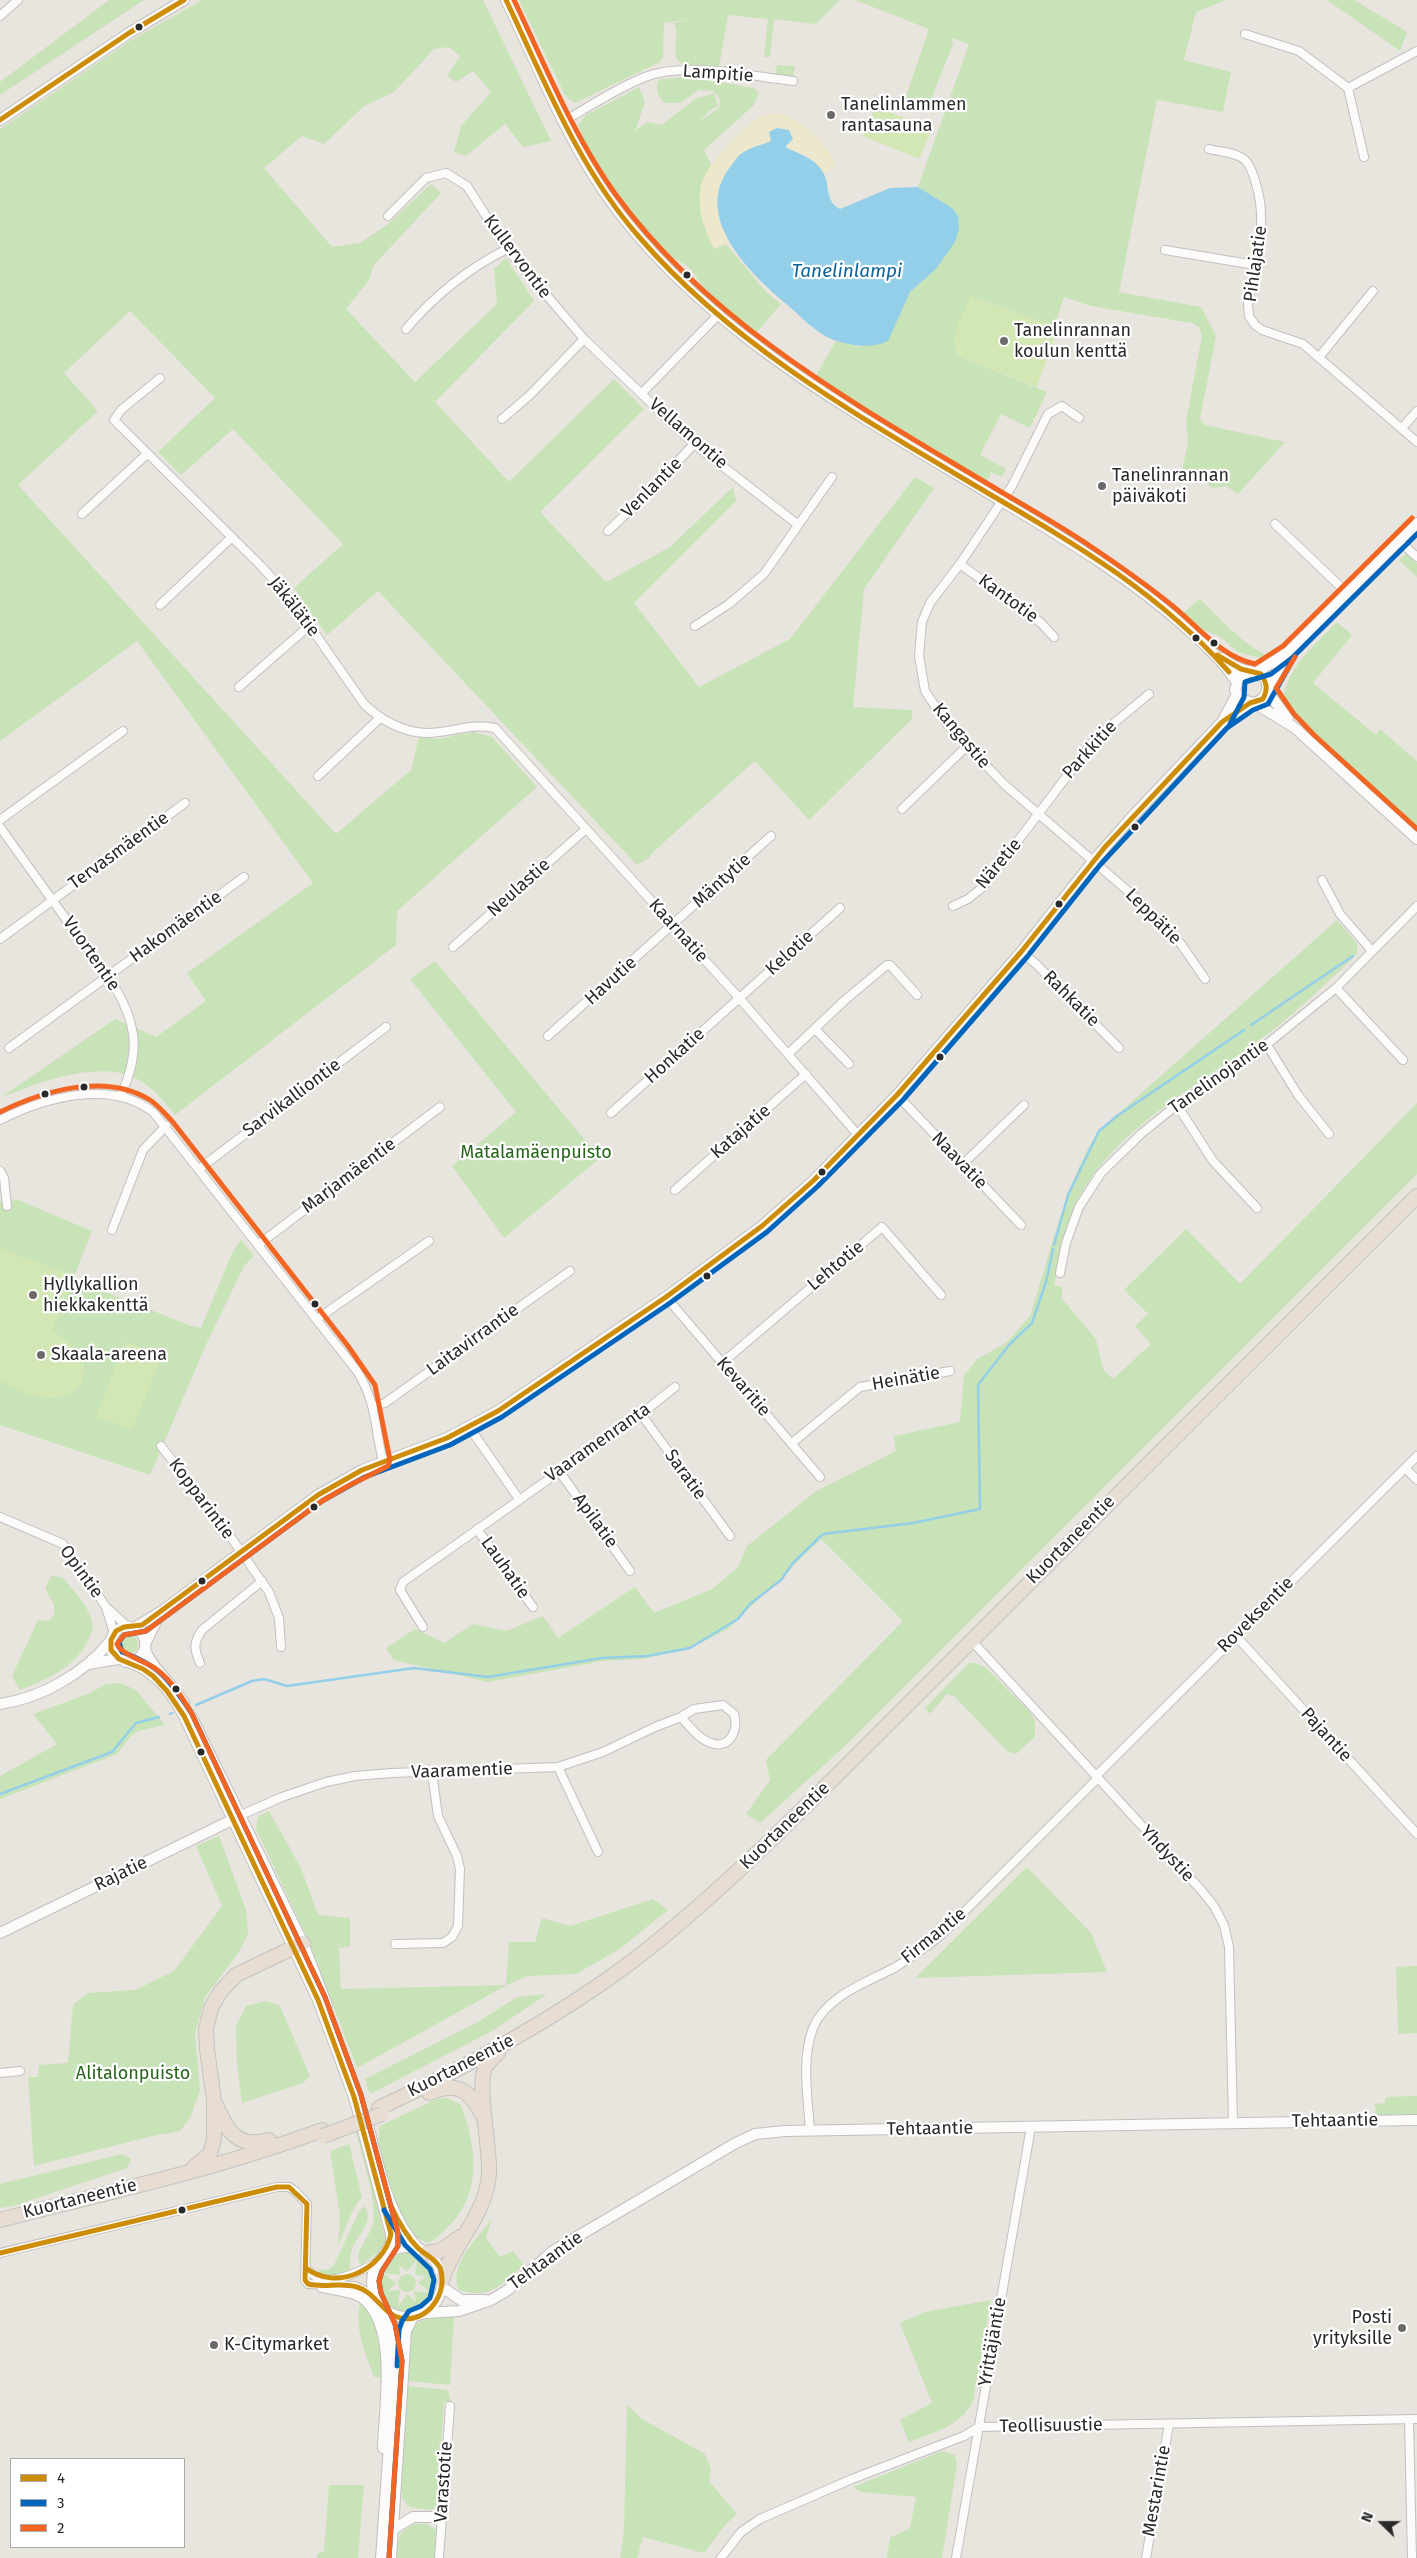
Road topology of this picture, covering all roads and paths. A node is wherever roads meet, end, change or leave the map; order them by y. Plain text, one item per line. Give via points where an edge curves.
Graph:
1 (18, 0) edge
2 (184, 0) edge
3 (506, 0) edge
4 (0, 16) edge
5 (1245, 34) dead end
6 (1417, 51) edge
7 (793, 81) dead end
8 (1348, 88) junction
9 (0, 120) edge
10 (564, 121) junction
11 (1209, 149) dead end
12 (1364, 158) dead end
13 (388, 216) dead end
14 (507, 249) junction
15 (1165, 250) dead end
16 (1255, 265) junction
17 (1373, 291) dead end
18 (719, 314) junction
19 (406, 329) dead end
20 (584, 339) junction
21 (1320, 356) junction
22 (160, 378) dead end
23 (642, 393) junction
24 (1417, 411) edge
25 (1079, 418) dead end
26 (502, 419) dead end
27 (1402, 428) junction
28 (1417, 442) edge
29 (694, 444) junction
30 (147, 454) junction
31 (832, 477) dead end
32 (1002, 501) junction
33 (82, 514) dead end
34 (1417, 523) edge
35 (797, 524) junction
36 (1275, 524) dead end
37 (608, 531) dead end
38 (232, 538) junction
39 (1398, 541) junction
40 (1417, 557) edge
41 (960, 564) junction
42 (1346, 592) junction
43 (160, 605) dead end
44 (309, 626) junction
45 (695, 626) dead end
46 (1054, 637) dead end
47 (1288, 652) junction
48 (1216, 655) junction
49 (1253, 672) junction
50 (1236, 681) junction
51 (239, 687) dead end
52 (1267, 689) junction
53 (1149, 694) dead end
54 (1237, 694) junction
55 (1252, 703) junction
56 (379, 719) junction
57 (1222, 722) junction
58 (495, 728) joint
59 (1295, 728) junction
60 (123, 731) dead end
61 (967, 746) junction
62 (318, 776) dead end
63 (185, 803) dead end
64 (902, 809) dead end
65 (1039, 814) junction
66 (0, 820) edge
67 (0, 827) edge
68 (586, 829) junction
69 (770, 836) dead end
70 (1417, 839) edge
71 (1094, 860) junction
72 (244, 877) dead end
73 (1322, 880) dead end
74 (52, 900) junction
75 (954, 906) dead end
76 (1417, 906) edge
77 (840, 908) dead end
78 (673, 925) junction
79 (0, 938) edge
80 (453, 947) dead end
81 (1372, 951) junction
82 (1021, 952) junction
83 (108, 977) junction
84 (1205, 979) dead end
85 (1336, 988) junction
86 (917, 995) dead end
87 (740, 999) junction
88 (386, 1027) dead end
89 (815, 1029) junction
90 (548, 1036) dead end
91 (1267, 1045) junction
92 (8, 1048) dead end
93 (1119, 1048) dead end
94 (788, 1054) junction
95 (1403, 1060) dead end
96 (848, 1064) dead end
97 (806, 1074) junction
98 (897, 1095) junction
99 (120, 1097) junction
100 (1024, 1105) dead end
101 (1177, 1105) junction
102 (440, 1107) dead end
103 (611, 1113) dead end
104 (0, 1120) edge
105 (166, 1126) junction
106 (1329, 1134) dead end
107 (858, 1135) junction
108 (962, 1165) junction
109 (199, 1169) junction
110 (0, 1172) edge
111 (675, 1190) dead end
112 (1417, 1196) edge
113 (7, 1206) dead end
114 (1257, 1208) dead end
115 (1021, 1225) dead end
116 (112, 1230) dead end
117 (429, 1241) dead end
118 (258, 1245) junction
119 (570, 1271) dead end
120 (1060, 1273) dead end
121 (941, 1295) dead end
122 (666, 1297) junction
123 (317, 1320) junction
124 (722, 1363) junction
125 (950, 1371) dead end
126 (675, 1387) dead end
127 (374, 1406) junction
128 (641, 1414) junction
129 (469, 1427) junction
130 (792, 1443) junction
131 (161, 1446) dead end
132 (1417, 1456) edge
133 (383, 1461) junction
134 (1405, 1468) junction
135 (559, 1471) junction
136 (820, 1477) dead end
137 (1417, 1480) edge
138 (520, 1499) junction
139 (0, 1517) edge
140 (477, 1529) junction
141 (730, 1536) dead end
142 (241, 1551) junction
143 (630, 1571) dead end
144 (262, 1581) junction
145 (106, 1607) junction
146 (533, 1608) dead end
147 (162, 1611) junction
148 (424, 1626) dead end
149 (131, 1627) junction
150 (1235, 1635) junction
151 (113, 1636) junction
152 (971, 1640) junction
153 (145, 1646) junction
154 (281, 1647) dead end
155 (122, 1660) junction
156 (200, 1663) dead end
157 (87, 1664) junction
158 (0, 1704) edge
159 (681, 1717) junction
160 (558, 1767) junction
161 (432, 1772) junction
162 (1097, 1777) junction
163 (241, 1815) junction
164 (231, 1820) junction
165 (1417, 1834) edge
166 (598, 1852) dead end
167 (0, 1934) edge
168 (395, 1944) dead end
169 (298, 1945) junction
170 (507, 2044) junction
171 (20, 2071) dead end
172 (0, 2072) edge
173 (214, 2100) junction
174 (380, 2111) junction
175 (484, 2118) junction
176 (1417, 2120) edge
177 (1233, 2123) junction
178 (1031, 2127) junction
179 (810, 2131) junction
180 (323, 2133) junction
181 (185, 2173) junction
182 (0, 2220) edge
183 (465, 2233) junction
184 (423, 2251) junction
185 (0, 2253) edge
186 (380, 2259) junction
187 (306, 2268) junction
188 (442, 2284) junction
189 (322, 2287) junction
190 (375, 2298) junction
191 (492, 2300) junction
192 (425, 2313) junction
193 (413, 2317) junction
194 (450, 2406) dead end
195 (1413, 2419) edge
196 (1168, 2424) junction
197 (979, 2427) junction
198 (390, 2498) junction
199 (413, 2517) junction
200 (442, 2518) junction
201 (392, 2530) junction
202 (381, 2558) edge
203 (391, 2558) edge
204 (440, 2558) edge
205 (721, 2558) edge
206 (956, 2558) edge
207 (1146, 2558) edge
208 (1412, 2558) edge

1 - 4 street
2 - 9 street
3 - 10 street
5 - 8 street via 1300,52
6 - 8 street
7 - 10 street, Lampitie via 688,70 668,72 645,77
8 - 12 street
10 - 18 street via 584,161 625,221 680,280
11 - 16 street, Pihlajatie via 1246,161 1253,174 1263,228
13 - 14 street, Kullervontie via 426,178 446,173 467,186
14 - 19 street via 448,286
14 - 20 street, Kullervontie
15 - 16 street
16 - 21 street, Pihlajatie via 1248,304 1249,316 1255,325 1303,344
17 - 21 street
18 - 23 street, Vellamontie
18 - 32 street via 835,401
20 - 23 street, Kullervontie
20 - 26 street
21 - 27 street, Pihlajatie
22 - 30 street, Jäkälätie via 120,410 114,420
23 - 29 street, Vellamontie
24 - 27 street
25 - 32 street, Kangastie via 1062,406 1048,414
27 - 28 street, Pihlajatie
29 - 35 street, Vellamontie
29 - 37 street, Venlantie
30 - 33 street
30 - 38 street, Jäkälätie
31 - 35 street
32 - 41 street, Kangastie
32 - 48 street via 1126,579
34 - 39 street
35 - 45 street via 764,574 729,604
36 - 42 street
38 - 43 street
38 - 44 street, Jäkälätie via 291,599
39 - 40 street
39 - 42 street
41 - 46 street, Kantotie via 1041,623
41 - 61 street, Kangastie via 930,603 922,622 919,656 925,691 947,724
42 - 47 street
44 - 51 street
44 - 56 street, Jäkälätie via 364,704
47 - 49 street
47 - 52 street
48 - 49 street
48 - 50 street
49 - 50 street via 1242,674
49 - 52 street via 1265,678
50 - 54 street
52 - 55 street via 1262,699
52 - 59 street
53 - 65 street, Parkkitie via 1095,739
54 - 55 street via 1240,699
54 - 57 street
55 - 57 street
55 - 59 street
56 - 58 street, Jäkälätie via 426,733 477,725
56 - 62 street
57 - 71 street
58 - 68 street, Kaarnatie
59 - 70 street
60 - 66 street
61 - 64 street
61 - 65 street, Kangastie
63 - 74 street, Tervasmäentie
65 - 71 street, Kangastie
65 - 75 street, Näretie via 983,887
67 - 74 street, Vuortentie
68 - 78 street, Kaarnatie
68 - 80 street, Neulastie
69 - 78 street, Mäntytie
71 - 82 street
71 - 84 street, Leppätie via 1181,944
72 - 83 street, Hakomäentie
73 - 81 street via 1340,914
74 - 79 street, Tervasmäentie
74 - 83 street, Vuortentie
76 - 81 street, Tanelinojantie
77 - 87 street, Kelotie
78 - 87 street, Kaarnatie
78 - 90 street, Havutie
81 - 85 street, Tanelinojantie
82 - 93 street, Rahkatie
82 - 98 street
83 - 92 street, Hakomäentie
83 - 99 street, Vuortentie via 127,1011 133,1036 132,1059
85 - 91 street, Tanelinojantie
85 - 95 street
86 - 89 street via 887,965
87 - 94 street, Kaarnatie
87 - 103 street, Honkatie
88 - 109 street, Sarvikalliontie
89 - 94 street
89 - 96 street
91 - 101 street, Tanelinojantie
91 - 106 street via 1298,1095
94 - 97 street, Kaarnatie
97 - 107 street, Kaarnatie
97 - 111 street, Katajatie
98 - 107 street
98 - 108 street, Naavatie
99 - 104 street via 99,1094 76,1096 38,1104
99 - 105 street via 145,1106
100 - 108 street
101 - 114 street via 1213,1161
101 - 120 street, Tanelinojantie via 1142,1133 1101,1173 1089,1190 1066,1243
102 - 118 street, Marjamäentie
105 - 109 street
105 - 116 street via 143,1150
107 - 122 street via 762,1226
108 - 115 street, Naavatie
109 - 118 street
110 - 113 street via 4,1178
112 - 152 highway, Kuortaneentie
117 - 123 street
118 - 123 street
119 - 127 street, Laitavirrantie via 385,1402
121 - 124 street, Lehtotie via 882,1227
122 - 124 street, Kevaritie
122 - 129 street via 529,1391
123 - 127 street via 369,1389
124 - 130 street, Kevaritie
125 - 130 street, Heinätie via 860,1387
126 - 128 street, Vaaramenranta
127 - 133 street
128 - 135 street, Vaaramenranta
128 - 141 street, Saratie
129 - 133 street
129 - 138 street
130 - 136 street, Kevaritie
131 - 142 street, Kopparintie
132 - 134 street, Roveksentie
133 - 142 street via 318,1495
134 - 137 street
134 - 150 street, Roveksentie
135 - 138 street, Vaaramenranta
135 - 143 street, Apilatie
138 - 140 street, Vaaramenranta
139 - 145 street, Opintie via 64,1544
140 - 146 street, Lauhatie
140 - 148 street, Vaaramenranta via 403,1582 402,1596
142 - 144 street, Kopparintie
142 - 147 street
144 - 154 street, Kopparintie via 275,1606
144 - 156 street via 202,1630 194,1649
145 - 149 street
145 - 151 street, Opintie
147 - 149 street
147 - 153 street
149 - 151 street
149 - 153 street via 144,1636
150 - 162 street, Roveksentie
150 - 165 street, Pajantie
151 - 155 street via 113,1654
151 - 157 street
152 - 162 street, Yhdystie
152 - 170 highway, Kuortaneentie via 726,1882 630,1962
153 - 155 street via 138,1659
153 - 163 street via 149,1658 176,1689
155 - 157 street
155 - 164 street via 146,1671 172,1696
157 - 158 street via 38,1694
159 - 159 street, Vaaramentie via 711,1743 722,1744 731,1739 736,1730 734,1714 723,1705 694,1709
159 - 160 street, Vaaramentie via 603,1752
160 - 161 street, Vaaramentie
160 - 166 street
161 - 163 street, Vaaramentie via 392,1773 326,1782
161 - 168 street via 438,1816 460,1869 458,1926 452,1937 443,1943
162 - 177 street, Yhdystie via 1201,1890 1224,1925 1231,1976
162 - 179 street, Firmantie via 941,1935 920,1952 855,1987 824,2012 813,2028 808,2048 806,2073
163 - 164 street, Rajatie
163 - 169 street
164 - 167 street, Rajatie
164 - 169 street
169 - 173 highway via 236,1975 211,2008 206,2029
169 - 184 street via 347,2056 390,2205 403,2229
169 - 186 street via 354,2097 391,2234 391,2243
170 - 174 highway, Kuortaneentie
170 - 175 highway via 485,2069
171 - 172 street
173 - 180 highway via 230,2133 245,2141 255,2144 305,2131
173 - 181 highway via 213,2149 206,2160
174 - 175 highway via 442,2087 451,2087 469,2094
174 - 180 highway, Kuortaneentie
175 - 183 highway via 489,2174 480,2208
176 - 177 street, Tehtaantie
177 - 178 street, Tehtaantie
178 - 179 street, Tehtaantie
178 - 197 street, Yrittäjäntie
179 - 191 street, Tehtaantie via 755,2134 734,2144 553,2251
180 - 181 highway, Kuortaneentie
181 - 182 highway, Kuortaneentie
183 - 184 highway via 440,2251
183 - 188 highway
184 - 186 street via 400,2248
184 - 188 street via 437,2265
185 - 187 street via 277,2187 289,2187 307,2204
186 - 187 street via 344,2277 327,2279 310,2274
186 - 190 street via 372,2274
187 - 189 street via 308,2284
188 - 191 street, Tehtaantie via 461,2300
188 - 192 street via 436,2302
189 - 190 street via 355,2286
189 - 198 street via 365,2300 378,2320 384,2338 383,2462
190 - 193 street via 393,2315
190 - 198 street via 388,2326 395,2361
191 - 192 street, Tehtaantie via 459,2311
192 - 193 street
193 - 198 street via 406,2331
194 - 200 street, Varastotie
195 - 196 street, Teollisuustie
195 - 208 street
196 - 197 street, Teollisuustie
196 - 207 street, Mestarintie
197 - 205 street, Teollisuustie via 760,2519 741,2532
197 - 206 street, Yrittäjäntie
198 - 199 street
198 - 201 street
198 - 202 street
199 - 200 street
199 - 201 street
200 - 204 street, Varastotie
201 - 203 street

